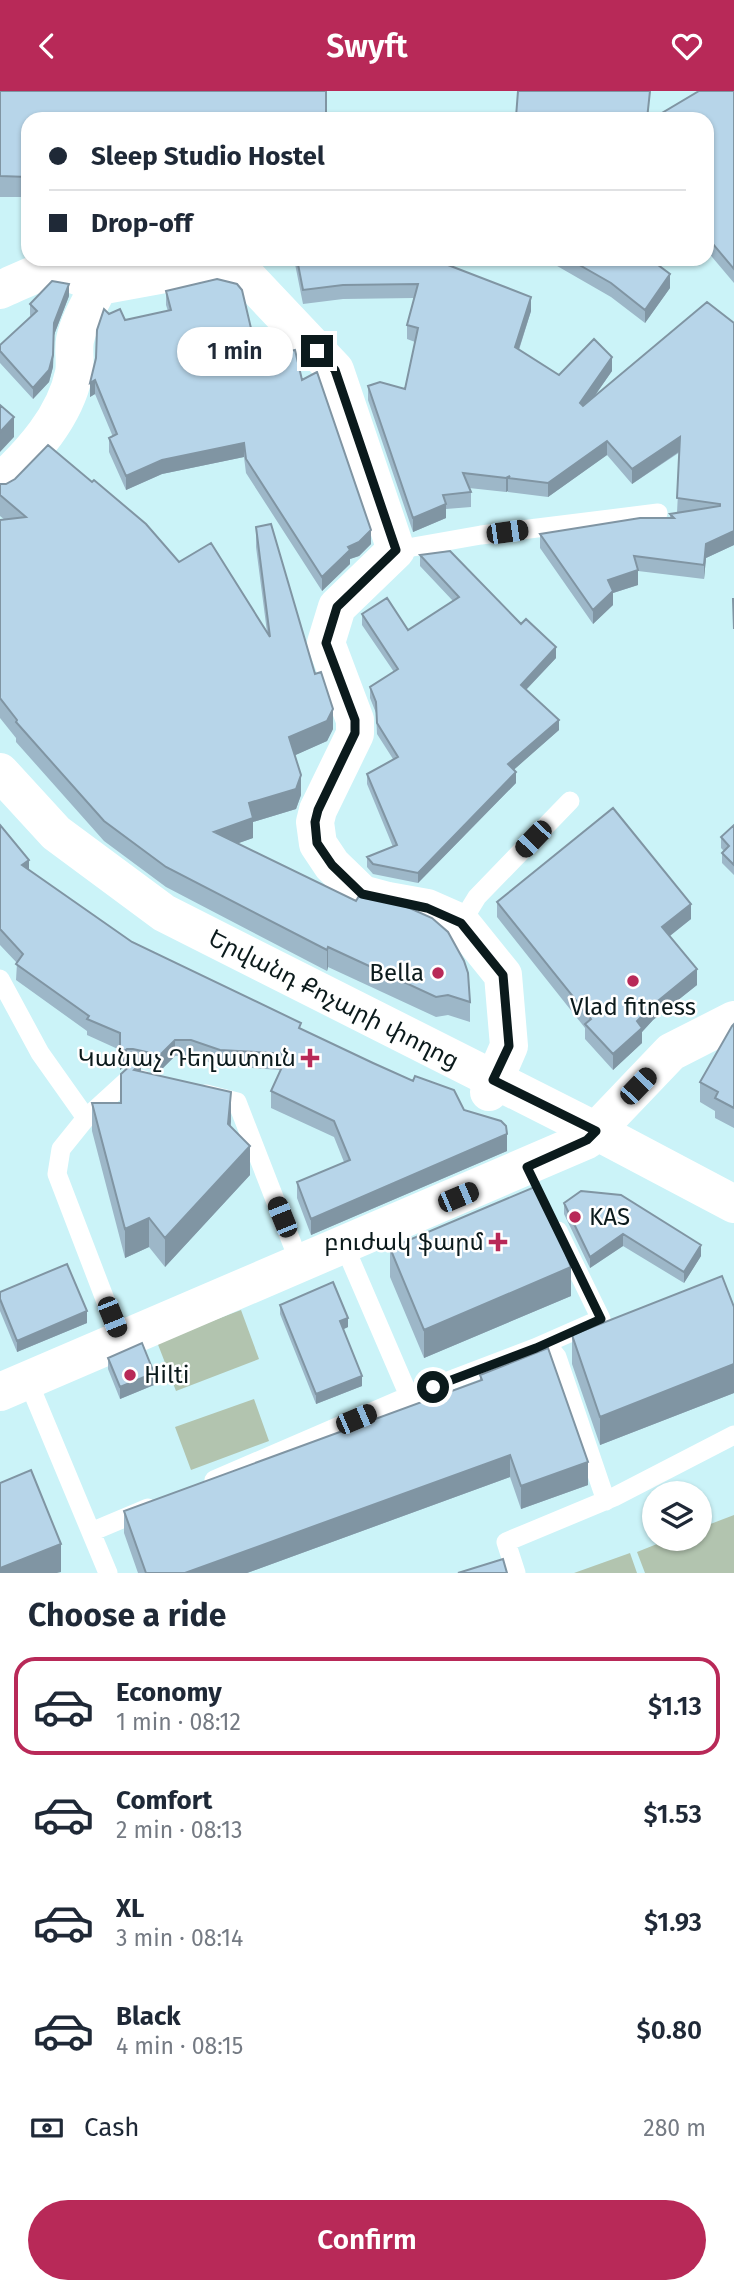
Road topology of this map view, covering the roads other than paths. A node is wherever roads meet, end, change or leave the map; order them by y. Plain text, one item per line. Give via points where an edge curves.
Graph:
1 (0, 290) edge
2 (90, 302) junction
3 (0, 483) edge
4 (658, 513) dead end
5 (396, 550) junction
6 (0, 772) edge
7 (0, 789) edge
8 (570, 801) dead end
9 (461, 923) junction
10 (0, 979) edge
11 (734, 1020) edge
12 (158, 1083) edge
13 (491, 1086) junction
14 (184, 1089) edge
15 (86, 1118) junction
16 (591, 1135) junction
17 (734, 1204) edge
18 (551, 1216) edge
19 (734, 1218) edge
20 (344, 1245) junction
21 (300, 1263) junction
22 (121, 1341) junction
23 (536, 1348) junction
24 (14, 1387) edge
25 (408, 1396) junction
26 (734, 1435) edge
27 (200, 1485) edge
28 (164, 1501) edge
29 (606, 1501) junction
30 (91, 1532) junction
31 (108, 1573) edge
32 (516, 1573) edge

1 - 2 street via 47,269 74,273
2 - 3 street via 75,342 74,372 58,417
2 - 5 street via 203,267 248,278 335,370
4 - 5 lane
5 - 9 street via 337,607 326,643 355,720 355,733 318,810 317,843 362,894 427,908
6 - 13 street, Երվանդ Քոչարի փողոց via 56,833 164,913
7 - 13 street, Երվանդ Քոչարի փողոց via 49,842 156,923 323,1010
8 - 9 lane via 477,897
9 - 13 street via 503,975 509,1046
10 - 15 lane via 40,1053
11 - 16 street via 671,1052
12 - 15 lane via 131,1077
13 - 16 street, Երվանդ Քոչարի փողոց
14 - 21 lane via 237,1102
15 - 22 lane via 61,1149 57,1174
16 - 17 street, Երվանդ Քոչարի փողոց
16 - 19 street, Երվանդ Քոչարի փողոց
16 - 20 street via 530,1174
18 - 23 lane via 601,1319
20 - 21 street
20 - 25 lane
21 - 22 street
22 - 24 street
23 - 25 lane
23 - 29 lane via 556,1357
24 - 30 lane
25 - 27 lane
26 - 29 lane
28 - 30 lane
29 - 32 lane via 506,1542
30 - 31 lane

